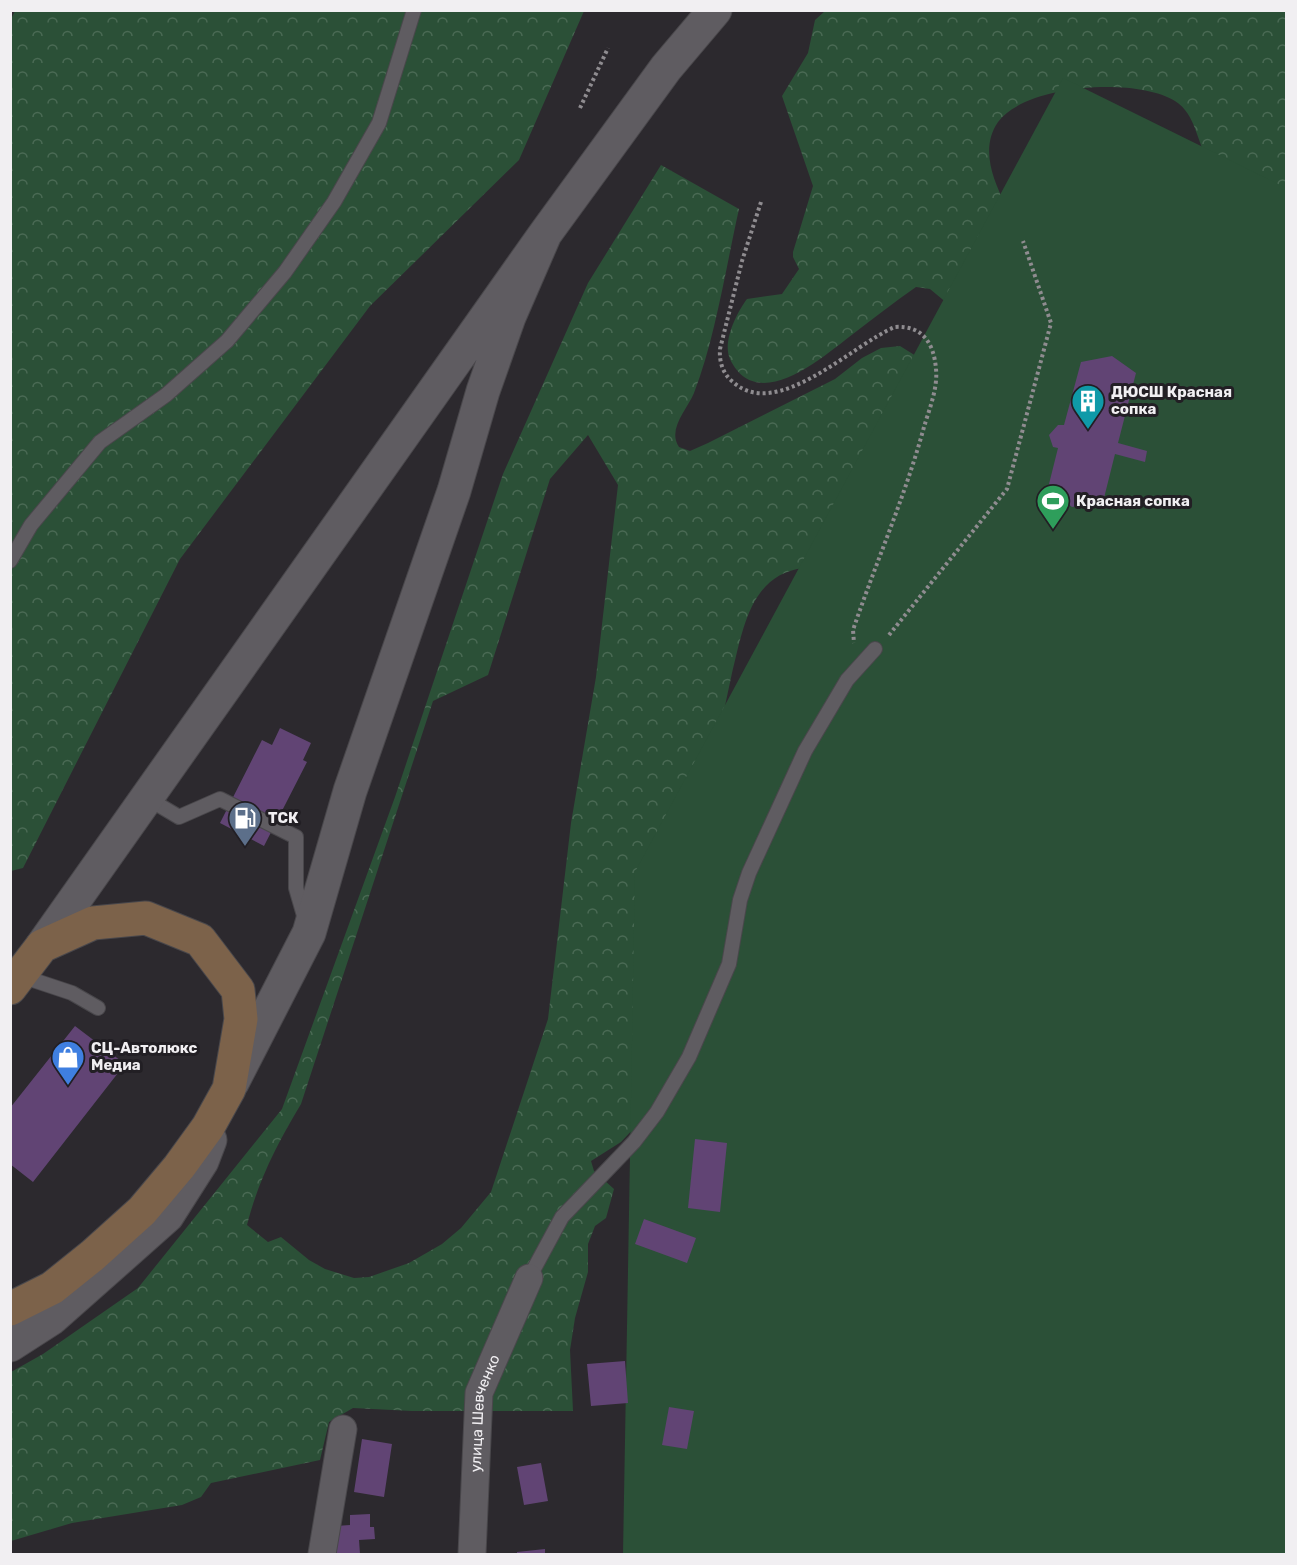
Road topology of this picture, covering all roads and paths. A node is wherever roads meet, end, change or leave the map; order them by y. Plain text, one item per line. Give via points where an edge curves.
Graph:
1 (414, 10) edge
2 (715, 10) edge
3 (608, 48) dead end
4 (580, 108) dead end
5 (761, 202) dead end
6 (545, 234) junction
7 (1023, 241) dead end
8 (10, 561) edge
9 (875, 649) junction
10 (147, 798) junction
11 (309, 933) junction
12 (42, 946) junction
13 (15, 982) edge
14 (98, 1008) dead end
15 (229, 1089) junction
16 (529, 1278) joint
17 (10, 1309) edge
18 (10, 1345) edge
19 (343, 1429) dead end
20 (322, 1554) edge
21 (472, 1554) edge

1 - 8 lane via 379,123 334,202 285,272 227,341 166,395 100,442 31,525
2 - 6 street via 666,68
3 - 4 path
5 - 9 path via 720,349 720,363 731,381 758,394 785,390 895,327 922,333 933,350 935,384 915,460 853,630 855,644 865,650
6 - 10 street
6 - 11 street via 483,391 454,491 350,791
7 - 9 path via 1050,323 1007,489
9 - 16 lane via 847,680 805,751 749,873 729,964 689,1057 657,1112 634,1142 562,1217
10 - 11 lane via 179,817 220,799 296,837 296,888
10 - 12 street
11 - 15 street
12 - 13 main road
12 - 15 main road via 93,923 146,918 200,940 238,990 241,1019
13 - 14 lane via 72,993
15 - 17 main road via 208,1127 142,1211 52,1288
15 - 18 street via 202,1161 167,1216 52,1318
16 - 21 street, улица Шевченко via 479,1393
19 - 20 street

